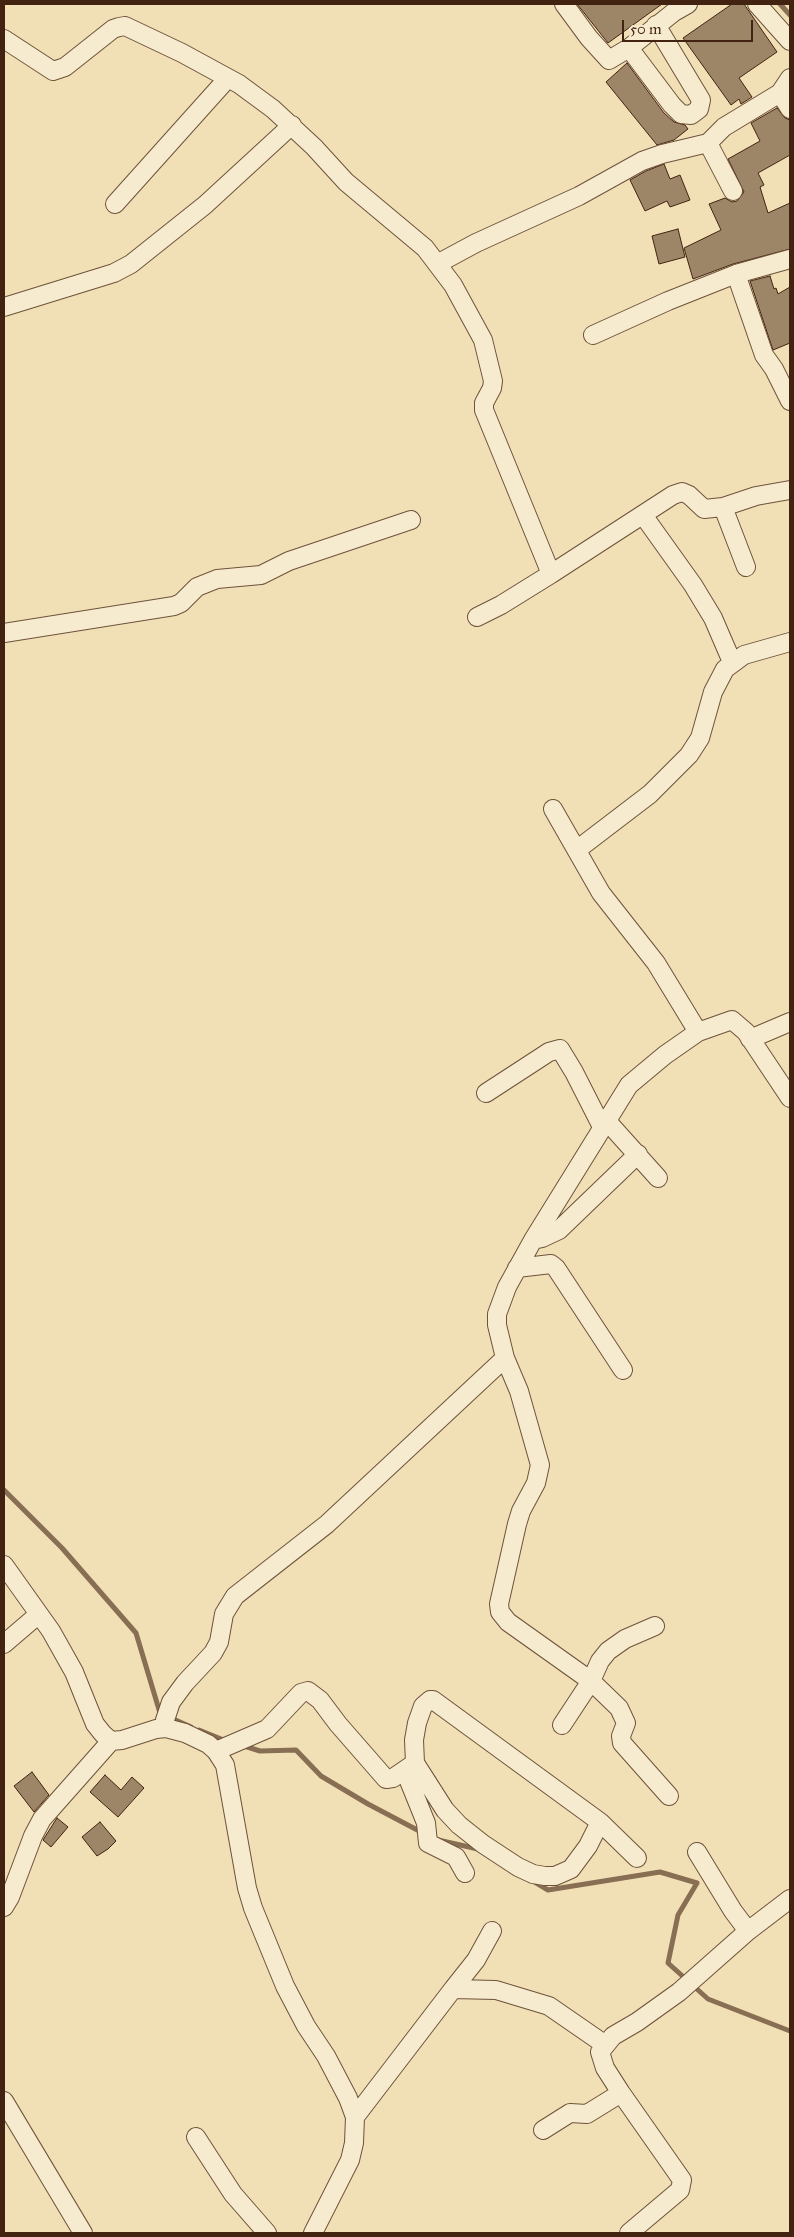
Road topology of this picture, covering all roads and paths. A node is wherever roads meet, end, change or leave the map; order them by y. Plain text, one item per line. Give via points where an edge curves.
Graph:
1 (564, 4) edge
2 (757, 4) edge
3 (676, 6) edge
4 (656, 25) junction
5 (4, 39) edge
6 (790, 41) edge
7 (629, 48) junction
8 (228, 78) junction
9 (785, 86) edge
10 (790, 109) edge
11 (292, 125) junction
12 (708, 142) junction
13 (733, 191) dead end
14 (115, 204) dead end
15 (790, 259) edge
16 (437, 264) junction
17 (736, 274) junction
18 (4, 307) edge
19 (593, 335) dead end
20 (790, 401) edge
21 (790, 490) edge
22 (723, 508) junction
23 (643, 514) junction
24 (411, 520) dead end
25 (746, 567) dead end
26 (551, 574) junction
27 (477, 617) dead end
28 (4, 633) edge
29 (790, 642) edge
30 (732, 662) junction
31 (553, 809) dead end
32 (578, 849) junction
33 (790, 1022) edge
34 (698, 1032) junction
35 (750, 1039) junction
36 (486, 1093) dead end
37 (790, 1098) edge
38 (604, 1123) junction
39 (638, 1154) junction
40 (658, 1178) dead end
41 (533, 1240) junction
42 (516, 1268) junction
43 (505, 1358) junction
44 (623, 1370) dead end
45 (4, 1565) edge
46 (39, 1614) junction
47 (655, 1626) dead end
48 (4, 1644) edge
49 (591, 1681) junction
50 (165, 1724) junction
51 (562, 1725) dead end
52 (111, 1741) junction
53 (220, 1749) junction
54 (410, 1767) junction
55 (669, 1796) dead end
56 (600, 1822) junction
57 (698, 1852) dead end
58 (637, 1858) dead end
59 (465, 1873) dead end
60 (790, 1899) edge
61 (4, 1907) edge
62 (492, 1931) dead end
63 (748, 1931) junction
64 (453, 1989) junction
65 (604, 2044) junction
66 (621, 2093) junction
67 (4, 2101) edge
68 (355, 2117) junction
69 (543, 2130) dead end
70 (196, 2137) dead end
71 (83, 2233) edge
72 (267, 2233) edge
73 (313, 2233) edge
74 (629, 2233) edge

1 - 7 street via 609,60
2 - 6 street
3 - 4 street
4 - 7 street
4 - 7 street via 701,100 699,109 690,115 681,114
5 - 8 street via 49,69 59,71 113,29 125,26
8 - 11 street
8 - 14 street
9 - 10 street
9 - 12 street via 724,127
11 - 16 street via 346,182 425,248
11 - 18 street via 205,205 131,264 114,273
12 - 13 street
12 - 16 street via 642,161 579,196
15 - 17 street
16 - 26 street via 465,304 483,340 493,381 484,410
17 - 19 street
17 - 20 street via 764,355
21 - 22 street via 756,496
22 - 23 street via 704,509 682,492
22 - 25 street
23 - 26 street
23 - 30 street via 713,618
24 - 28 street via 288,561 260,575 223,576 197,587 174,606
26 - 27 street
29 - 30 street via 744,655
30 - 32 street via 720,676 700,738 689,755 650,794
31 - 32 street
32 - 34 street via 601,893 656,963
33 - 35 street
34 - 35 street via 732,1020
34 - 38 street via 629,1085
35 - 37 street
36 - 38 street via 549,1052 560,1049
38 - 39 street
38 - 41 street
39 - 40 street
39 - 41 street via 559,1230
41 - 42 street
42 - 43 street via 497,1314
42 - 44 street via 551,1264 556,1268
43 - 49 street via 519,1391 540,1466 517,1524 500,1612 508,1622
43 - 50 street via 327,1524 235,1596 224,1614 219,1642 213,1653 171,1702
45 - 46 street
46 - 48 street
46 - 52 street via 74,1672 95,1724
47 - 49 street via 625,1639 608,1651
49 - 51 street
49 - 55 street via 624,1715 626,1726 621,1736 622,1743
50 - 52 street
50 - 53 street
52 - 61 street via 42,1820
53 - 54 street via 267,1729 301,1693 308,1691 320,1700 382,1776 389,1780
53 - 68 street via 229,1780 253,1908 285,1986 326,2056
54 - 56 street via 459,1825 482,1844 534,1874 555,1876 570,1869 588,1846
54 - 56 street via 417,1723 423,1706 433,1700
54 - 59 street via 426,1823 428,1843 456,1857
56 - 58 street
57 - 63 street
60 - 63 street
62 - 64 street via 476,1960
63 - 65 street via 678,1992
64 - 65 street via 496,1990 549,2006
64 - 68 street
65 - 66 street via 600,2052 602,2058
66 - 69 street via 586,2114 570,2113
66 - 74 street via 682,2180 680,2190
67 - 71 street
68 - 73 street via 350,2160
70 - 72 street via 233,2194

